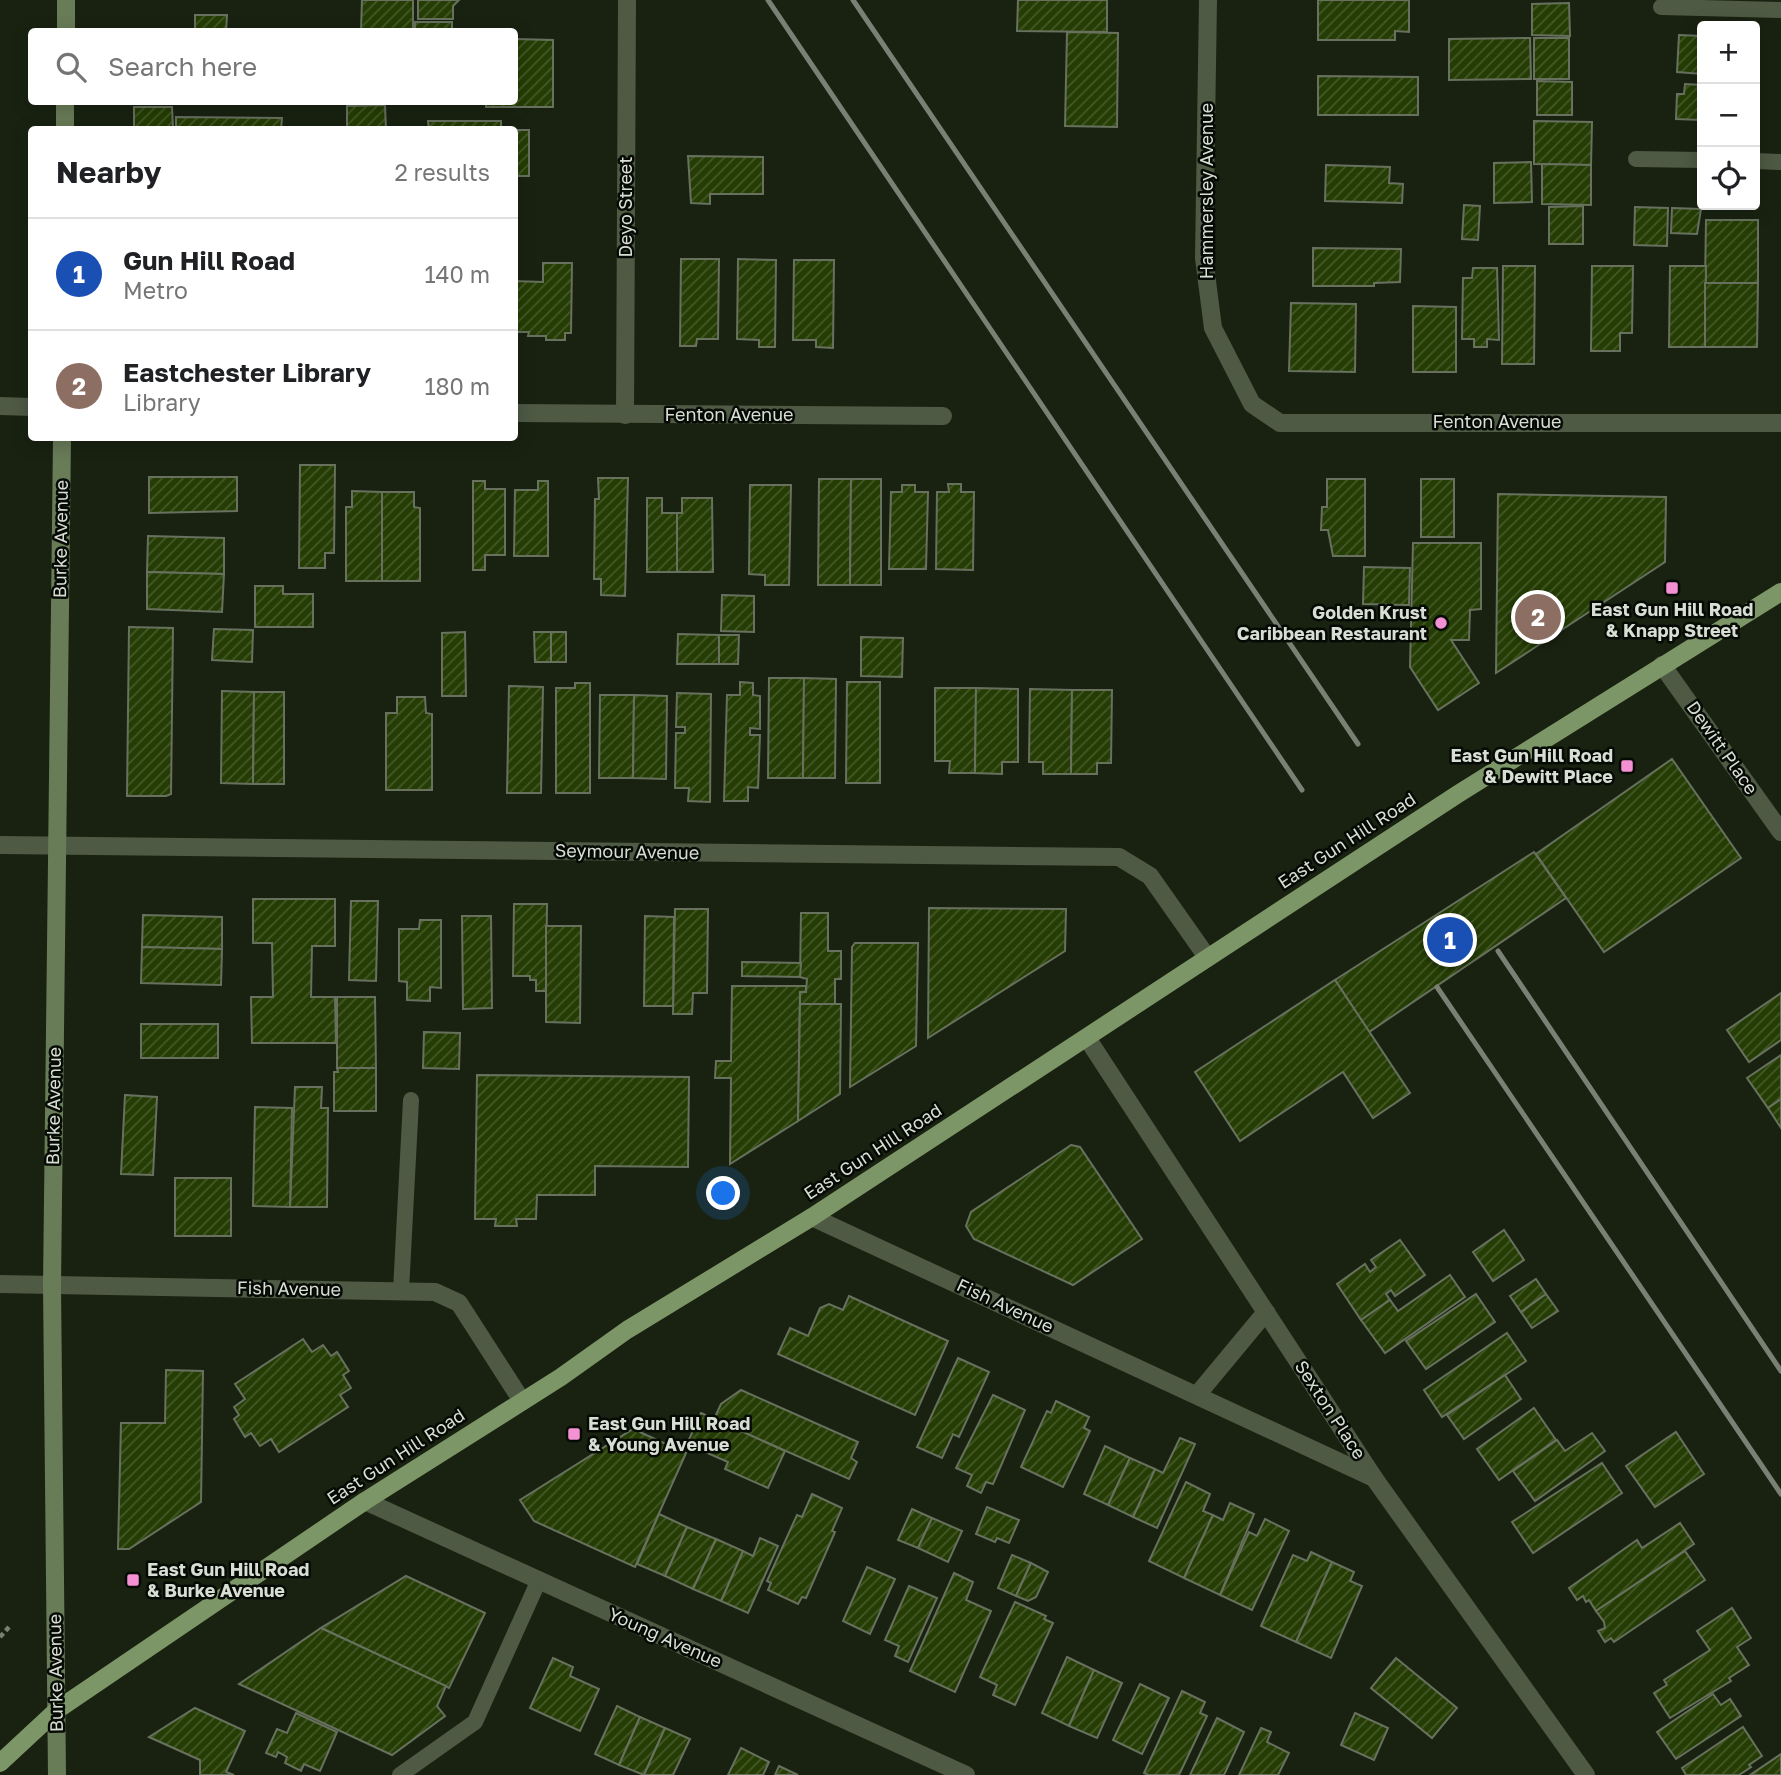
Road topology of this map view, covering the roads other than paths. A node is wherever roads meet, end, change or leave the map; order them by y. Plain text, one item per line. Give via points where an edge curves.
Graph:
1 (66, 0) edge
2 (626, 0) edge
3 (1208, 0) edge
4 (1661, 6) dead end
5 (1781, 10) edge
6 (66, 28) edge
7 (65, 105) edge
8 (65, 126) edge
9 (1636, 159) dead end
10 (1697, 160) edge
11 (1760, 162) edge
12 (1781, 162) edge
13 (1236, 376) joint
14 (0, 406) edge
15 (28, 407) edge
16 (518, 413) edge
17 (625, 415) junction
18 (943, 416) dead end
19 (1781, 423) edge
20 (62, 441) edge
21 (1781, 592) edge
22 (1662, 665) junction
23 (1781, 806) edge
24 (1779, 829) edge
25 (0, 845) edge
26 (58, 846) junction
27 (1207, 957) junction
28 (1087, 1038) junction
29 (411, 1100) dead end
30 (812, 1217) junction
31 (0, 1284) edge
32 (52, 1285) junction
33 (401, 1291) junction
34 (1266, 1312) junction
35 (1197, 1395) junction
36 (522, 1401) junction
37 (1374, 1478) junction
38 (365, 1501) junction
39 (539, 1580) junction
40 (57, 1710) junction
41 (0, 1763) edge
42 (1584, 1774) edge
43 (57, 1775) edge
44 (400, 1775) edge
45 (966, 1775) edge

1 - 6 main road
2 - 17 street, Deyo Street
3 - 13 street, Hammersley Avenue via 1204,258 1213,328
4 - 5 lane
7 - 8 main road
9 - 10 lane
11 - 12 lane
13 - 19 street, Fenton Avenue via 1252,404 1280,422
14 - 15 street
16 - 17 street, Fenton Avenue
17 - 18 street, Fenton Avenue
20 - 26 main road, Burke Avenue
21 - 22 main road, East Gun Hill Road
22 - 24 street, Dewitt Place
22 - 27 main road, East Gun Hill Road
23 - 24 street
25 - 26 street, Seymour Avenue
26 - 27 street, Seymour Avenue via 1119,857 1150,876
26 - 32 main road, Burke Avenue
27 - 28 main road, East Gun Hill Road
28 - 30 main road, East Gun Hill Road
28 - 34 street, Sexton Place
29 - 33 lane
30 - 35 street, Fish Avenue
30 - 36 main road, East Gun Hill Road via 627,1330
31 - 32 street, Fish Avenue
32 - 33 street, Fish Avenue
32 - 40 main road, Burke Avenue
33 - 36 street, Fish Avenue via 435,1292 459,1303
34 - 35 street
34 - 37 street, Sexton Place
35 - 37 street, Fish Avenue
36 - 38 main road, East Gun Hill Road
37 - 42 street, Sexton Place
38 - 39 street, Young Avenue
38 - 40 main road, East Gun Hill Road
39 - 44 lane via 475,1722
39 - 45 street, Young Avenue
40 - 41 main road, East Gun Hill Road
40 - 43 main road, Burke Avenue

